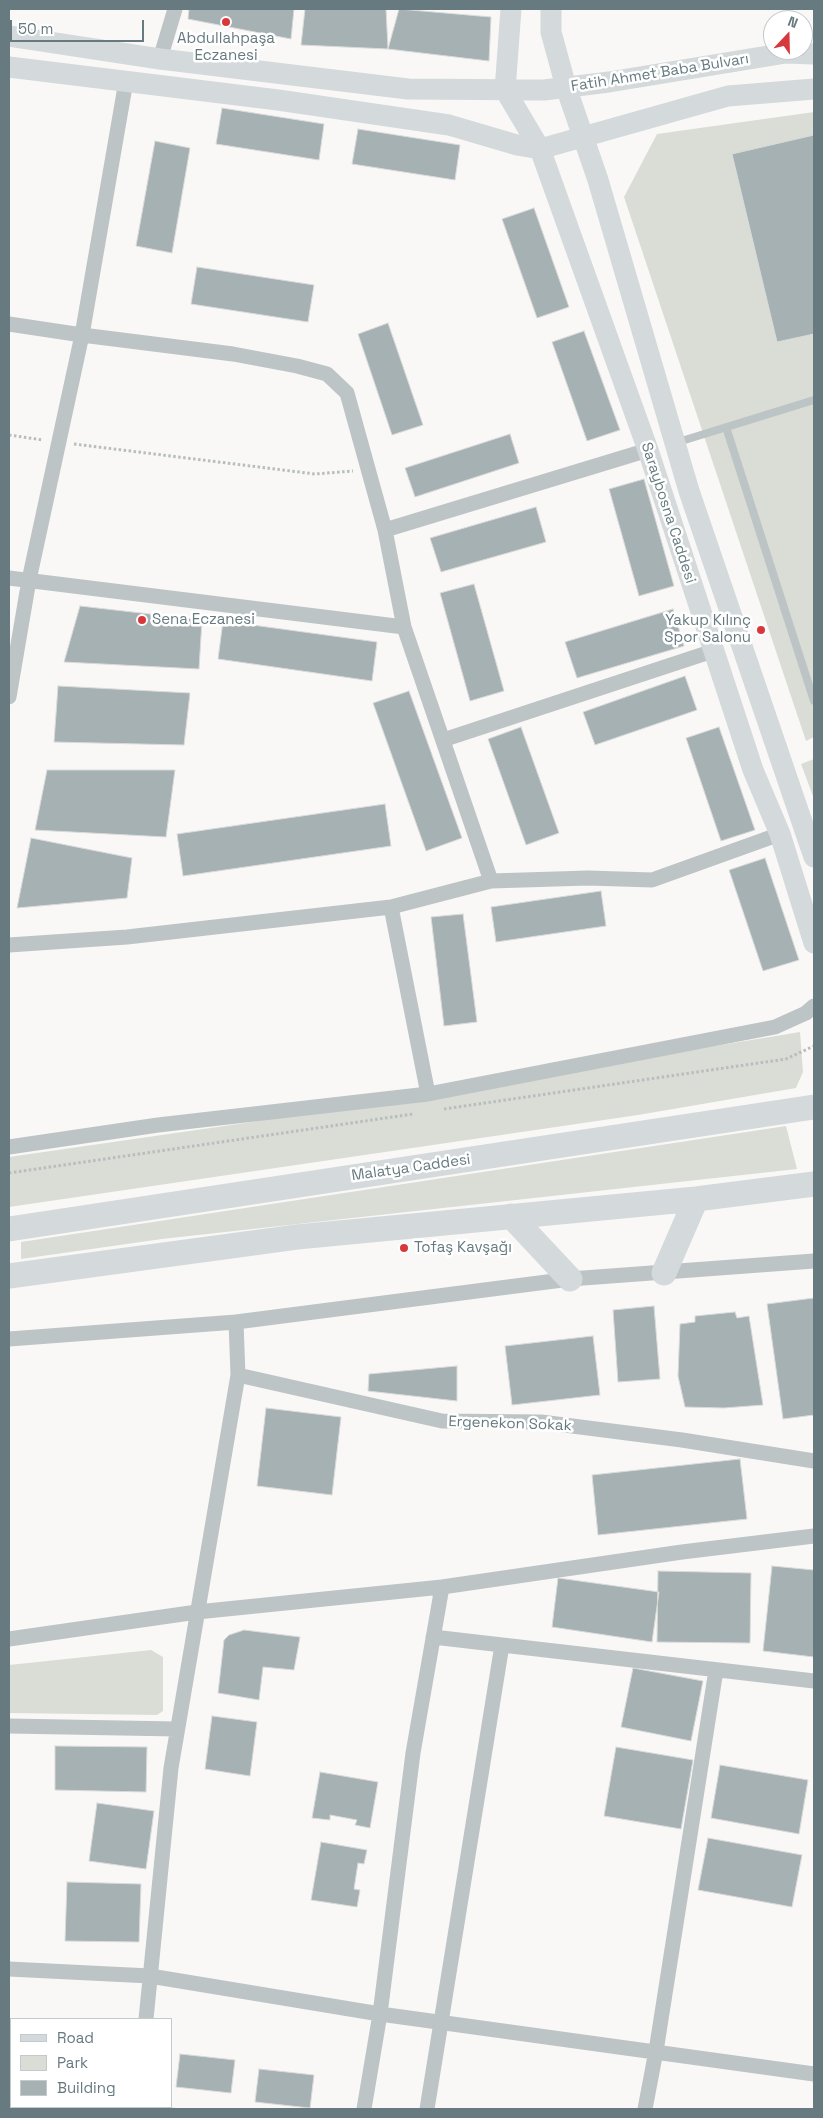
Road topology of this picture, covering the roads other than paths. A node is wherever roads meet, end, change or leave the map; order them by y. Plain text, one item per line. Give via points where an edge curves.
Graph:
1 (174, 9) edge
2 (511, 9) edge
3 (551, 9) edge
4 (9, 36) edge
5 (814, 54) edge
6 (160, 59) junction
7 (9, 67) edge
8 (126, 81) junction
9 (566, 87) junction
10 (814, 89) edge
11 (505, 90) junction
12 (584, 138) junction
13 (540, 149) junction
14 (9, 324) edge
15 (82, 335) junction
16 (814, 400) edge
17 (726, 427) junction
18 (675, 443) junction
19 (648, 450) junction
20 (385, 530) junction
21 (9, 578) edge
22 (29, 580) junction
23 (404, 627) junction
24 (713, 651) junction
25 (9, 697) edge
26 (814, 701) edge
27 (443, 740) junction
28 (780, 834) junction
29 (814, 857) edge
30 (491, 881) junction
31 (391, 906) junction
32 (814, 943) edge
33 (9, 945) edge
34 (814, 1006) edge
35 (428, 1094) junction
36 (814, 1107) edge
37 (9, 1147) edge
38 (814, 1184) edge
39 (696, 1199) junction
40 (511, 1216) junction
41 (9, 1229) edge
42 (814, 1261) edge
43 (664, 1273) junction
44 (9, 1276) edge
45 (570, 1279) junction
46 (236, 1322) junction
47 (9, 1339) edge
48 (238, 1376) junction
49 (814, 1462) edge
50 (814, 1536) edge
51 (442, 1587) junction
52 (197, 1612) junction
53 (433, 1637) junction
54 (9, 1639) edge
55 (502, 1645) junction
56 (716, 1670) junction
57 (814, 1681) edge
58 (9, 1726) edge
59 (177, 1729) junction
60 (9, 1969) edge
61 (150, 1976) junction
62 (380, 2014) junction
63 (146, 2018) edge
64 (441, 2022) junction
65 (656, 2051) junction
66 (814, 2074) edge
67 (364, 2109) edge
68 (427, 2109) edge
69 (645, 2109) edge

1 - 6 street
2 - 11 main road
3 - 9 main road, Saraybosna Caddesi via 551,32
4 - 6 main road, Fatih Ahmet Baba Bulvarı
5 - 9 main road, Fatih Ahmet Baba Bulvarı via 786,53
6 - 11 main road, Fatih Ahmet Baba Bulvarı via 408,89
7 - 8 main road
8 - 13 main road via 449,125
8 - 15 street
9 - 11 main road, Fatih Ahmet Baba Bulvarı
9 - 12 main road, Saraybosna Caddesi
10 - 12 main road via 728,96
11 - 13 main road, Saraybosna Caddesi
12 - 13 main road
12 - 18 main road, Saraybosna Caddesi
13 - 19 main road, Saraybosna Caddesi
14 - 15 street
15 - 20 street via 234,354 327,374 347,393
15 - 22 street
16 - 17 lane
17 - 18 lane
17 - 26 lane
18 - 29 main road, Saraybosna Caddesi
19 - 20 street
19 - 24 main road, Saraybosna Caddesi
20 - 23 street
21 - 22 street
22 - 23 street
22 - 25 street
23 - 27 street
24 - 27 street
24 - 28 main road, Saraybosna Caddesi via 753,770
27 - 30 street
28 - 30 street via 652,880
28 - 32 main road, Saraybosna Caddesi
30 - 31 street
31 - 33 street via 127,937
31 - 35 street
34 - 35 street via 806,1013 775,1026
35 - 37 street via 158,1125
36 - 41 highway, Malatya Caddesi
38 - 39 highway
39 - 40 highway
39 - 43 highway
40 - 44 highway via 297,1237
40 - 45 highway
42 - 43 street
43 - 45 street
45 - 46 street
46 - 47 street
46 - 48 street
48 - 49 street, Ergenekon Sokak via 442,1421 541,1422 682,1440
48 - 52 street
50 - 51 street
51 - 52 street
51 - 53 street
52 - 54 street
52 - 59 street
53 - 55 street
53 - 62 street via 413,1753
55 - 56 street
55 - 64 street
56 - 57 street
56 - 65 street
58 - 59 street
59 - 61 street
60 - 61 street
61 - 62 street
61 - 63 street
62 - 64 street
62 - 67 street
64 - 65 street
64 - 68 street
65 - 66 street
65 - 69 street

